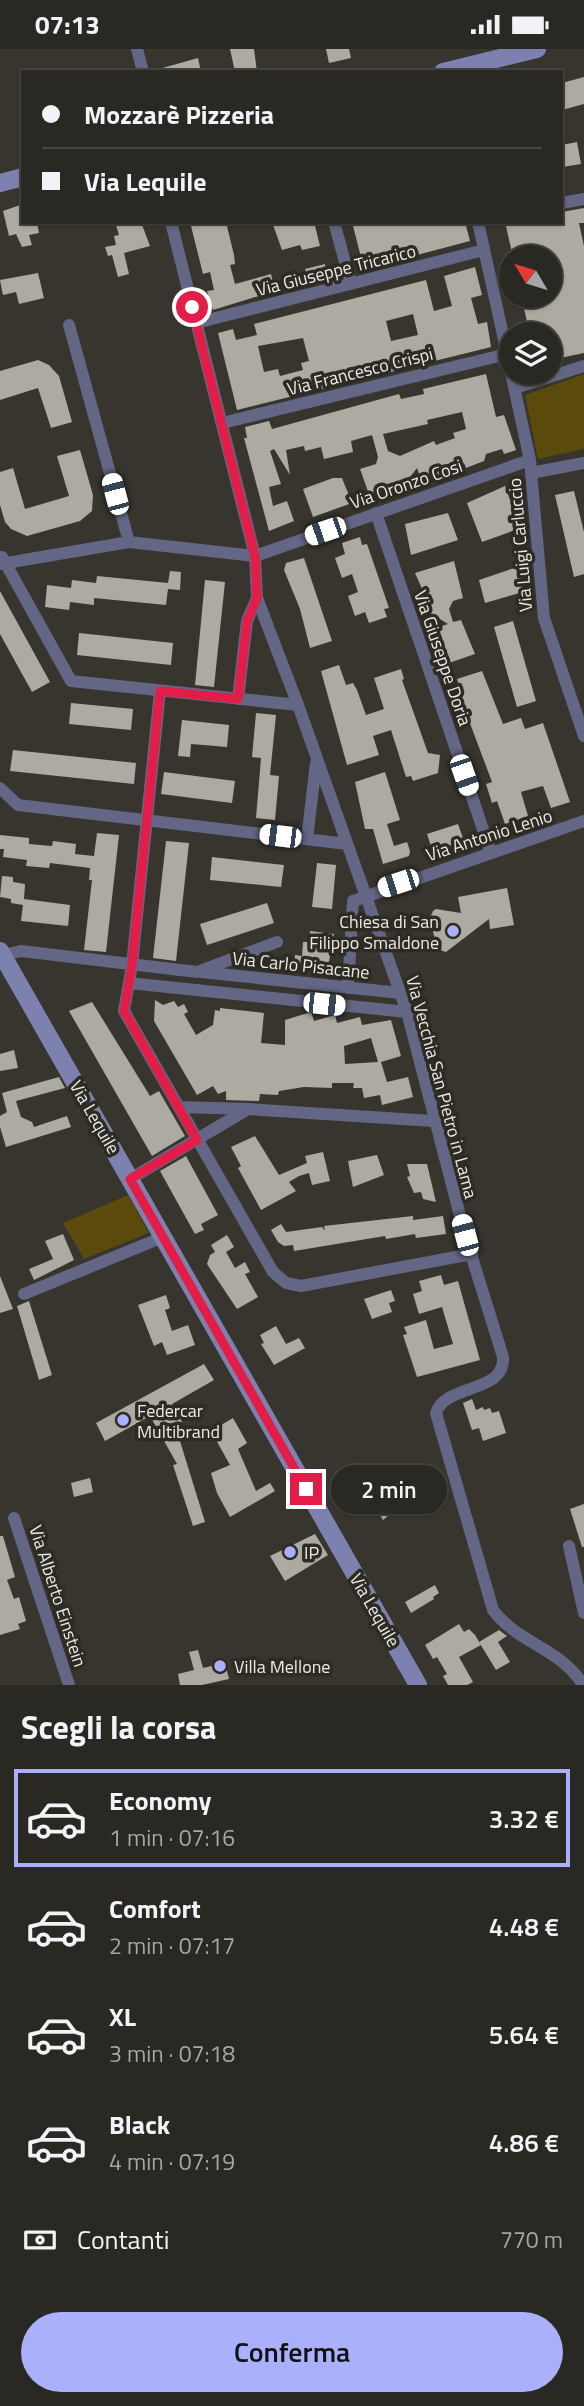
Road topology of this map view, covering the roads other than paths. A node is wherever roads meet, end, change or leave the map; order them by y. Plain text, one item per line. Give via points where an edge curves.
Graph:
1 (137, 49) edge
2 (537, 49) edge
3 (142, 70) edge
4 (453, 70) edge
5 (21, 178) edge
6 (0, 183) edge
7 (584, 198) edge
8 (563, 203) edge
9 (172, 224) edge
10 (335, 224) edge
11 (478, 224) edge
12 (484, 250) junction
13 (351, 284) junction
14 (500, 322) edge
15 (197, 323) junction
16 (69, 325) dead end
17 (499, 355) edge
18 (584, 366) edge
19 (514, 385) edge
20 (515, 388) junction
21 (222, 423) junction
22 (530, 460) junction
23 (584, 463) edge
24 (531, 474) junction
25 (376, 513) junction
26 (129, 542) junction
27 (255, 556) junction
28 (1, 560) edge
29 (257, 598) junction
30 (160, 691) junction
31 (238, 699) junction
32 (298, 705) junction
33 (584, 736) edge
34 (317, 759) junction
35 (0, 787) edge
36 (146, 820) junction
37 (584, 821) edge
38 (307, 839) junction
39 (347, 844) junction
40 (491, 853) junction
41 (365, 894) junction
42 (277, 942) dead end
43 (1, 954) edge
44 (132, 965) junction
45 (197, 972) junction
46 (129, 983) junction
47 (348, 988) junction
48 (400, 993) junction
49 (407, 1012) junction
50 (179, 1107) junction
51 (248, 1109) junction
52 (433, 1121) junction
53 (197, 1140) junction
54 (130, 1179) junction
55 (163, 1237) junction
56 (472, 1254) junction
57 (24, 1294) dead end
58 (14, 1518) dead end
59 (569, 1546) dead end
60 (584, 1613) edge
61 (69, 1685) edge
62 (418, 1685) edge
63 (583, 1685) edge

1 - 3 street
2 - 4 main road
5 - 6 main road
7 - 8 street
9 - 15 street, Via Vecchia San Pietro in Lama
10 - 13 street
11 - 12 street, Via Luigi Carluccio
12 - 13 street, Via Giuseppe Tricarico
12 - 14 street, Via Luigi Carluccio
13 - 15 street, Via Giuseppe Tricarico
15 - 21 street, Via Vecchia San Pietro in Lama
16 - 26 street
17 - 21 street, Via Francesco Crispi
18 - 20 street
19 - 20 street, Via Luigi Carluccio
20 - 22 street, Via Luigi Carluccio
21 - 27 street, Via Vecchia San Pietro in Lama
22 - 24 street, Via Luigi Carluccio
22 - 25 street, Via Oronzo Cosi
23 - 24 street
24 - 33 street, Via Luigi Carluccio via 544,618
25 - 27 street, Via Oronzo Cosi
25 - 40 street, Via Giuseppe Doria
26 - 27 street
26 - 28 street
27 - 29 street, Via Vecchia San Pietro in Lama
28 - 30 street via 71,681
29 - 31 street via 247,621
29 - 32 street, Via Vecchia San Pietro in Lama
30 - 31 street
30 - 36 street
31 - 32 street
32 - 34 street, Via Vecchia San Pietro in Lama
34 - 38 street
34 - 39 street, Via Vecchia San Pietro in Lama
35 - 36 street via 18,805
36 - 38 street
36 - 44 street
37 - 40 street, Via Antonio Lenio
38 - 39 street
39 - 41 street, Via Vecchia San Pietro in Lama
40 - 41 street, Via Antonio Lenio
41 - 47 street via 352,901
41 - 48 street, Via Vecchia San Pietro in Lama
42 - 45 street, Via Carlo Pisacane
43 - 44 street, Via Carlo Pisacane via 21,951
43 - 54 main road, Via Lequile
44 - 45 street, Via Carlo Pisacane
44 - 46 street
45 - 47 street, Via Carlo Pisacane
46 - 49 street, Via Carlo Pisacane
46 - 50 street via 124,1011
47 - 48 street, Via Carlo Pisacane
48 - 49 street, Via Vecchia San Pietro in Lama
49 - 52 street, Via Vecchia San Pietro in Lama
50 - 51 street
50 - 53 street
51 - 52 street
51 - 53 street
52 - 56 street, Via Vecchia San Pietro in Lama
53 - 54 street
53 - 56 street via 273,1272 286,1283 301,1286
54 - 55 main road, Via Lequile
55 - 57 street
55 - 62 main road, Via Lequile
56 - 63 street, Via Vecchia San Pietro in Lama via 504,1367 498,1376 439,1403 436,1413 493,1610 504,1625 566,1662
58 - 61 street, Via Alberto Einstein
59 - 60 street

